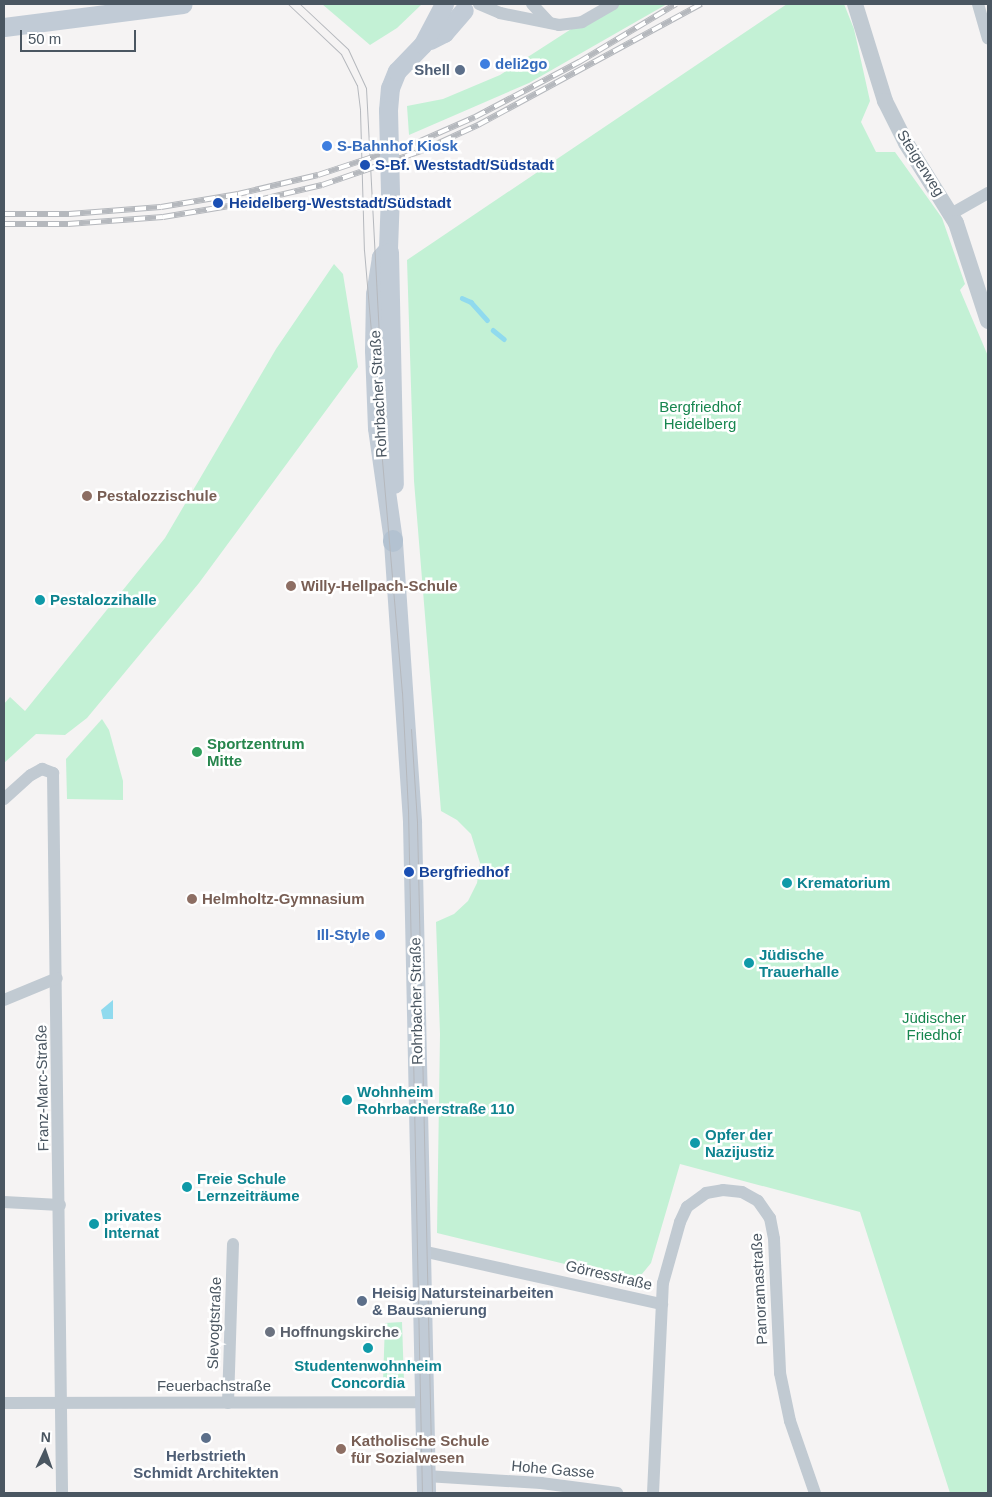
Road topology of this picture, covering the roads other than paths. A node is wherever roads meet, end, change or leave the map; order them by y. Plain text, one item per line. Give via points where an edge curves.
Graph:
1 (183, 4) edge
2 (532, 4) edge
3 (612, 4) edge
4 (855, 4) edge
5 (978, 4) edge
6 (463, 5) edge
7 (548, 22) junction
8 (4, 26) edge
9 (988, 40) edge
10 (988, 193) edge
11 (951, 214) junction
12 (988, 321) edge
13 (4, 799) edge
14 (57, 978) junction
15 (4, 1000) edge
16 (4, 1202) edge
17 (60, 1205) junction
18 (233, 1244) dead end
19 (422, 1250) junction
20 (662, 1304) junction
21 (60, 1402) junction
22 (424, 1402) junction
23 (4, 1403) edge
24 (228, 1403) junction
25 (426, 1485) edge
26 (62, 1493) edge
27 (617, 1493) edge
28 (653, 1493) edge
29 (815, 1493) edge

1 - 8 main road
2 - 7 street
3 - 7 street via 582,22
4 - 11 street, Steigerweg via 885,101 906,143
5 - 9 street
6 - 7 street
6 - 19 main road, Rohrbacher Straße, bridge via 444,33 422,44 397,71 390,88 388,110 393,541 412,822
10 - 11 street
11 - 12 street, Steigerweg
13 - 14 street, Franz-Marc-Straße via 42,769 53,773
14 - 15 street
14 - 17 street, Franz-Marc-Straße
16 - 17 street
17 - 21 street, Franz-Marc-Straße
18 - 24 street, Slevogtstraße
19 - 20 street, Görresstraße
19 - 22 main road, Rohrbacher Straße
20 - 28 street, Görresstraße
20 - 29 street, Panoramastraße via 668,1266 687,1207 706,1193 723,1190 742,1192 758,1201 766,1210 772,1228 784,1394
21 - 23 street, Feuerbachstraße
21 - 24 street, Feuerbachstraße
21 - 26 street, Franz-Marc-Straße
22 - 24 street, Feuerbachstraße
22 - 25 main road, Rohrbacher Straße
25 - 27 street, Hohe Gasse via 541,1483

